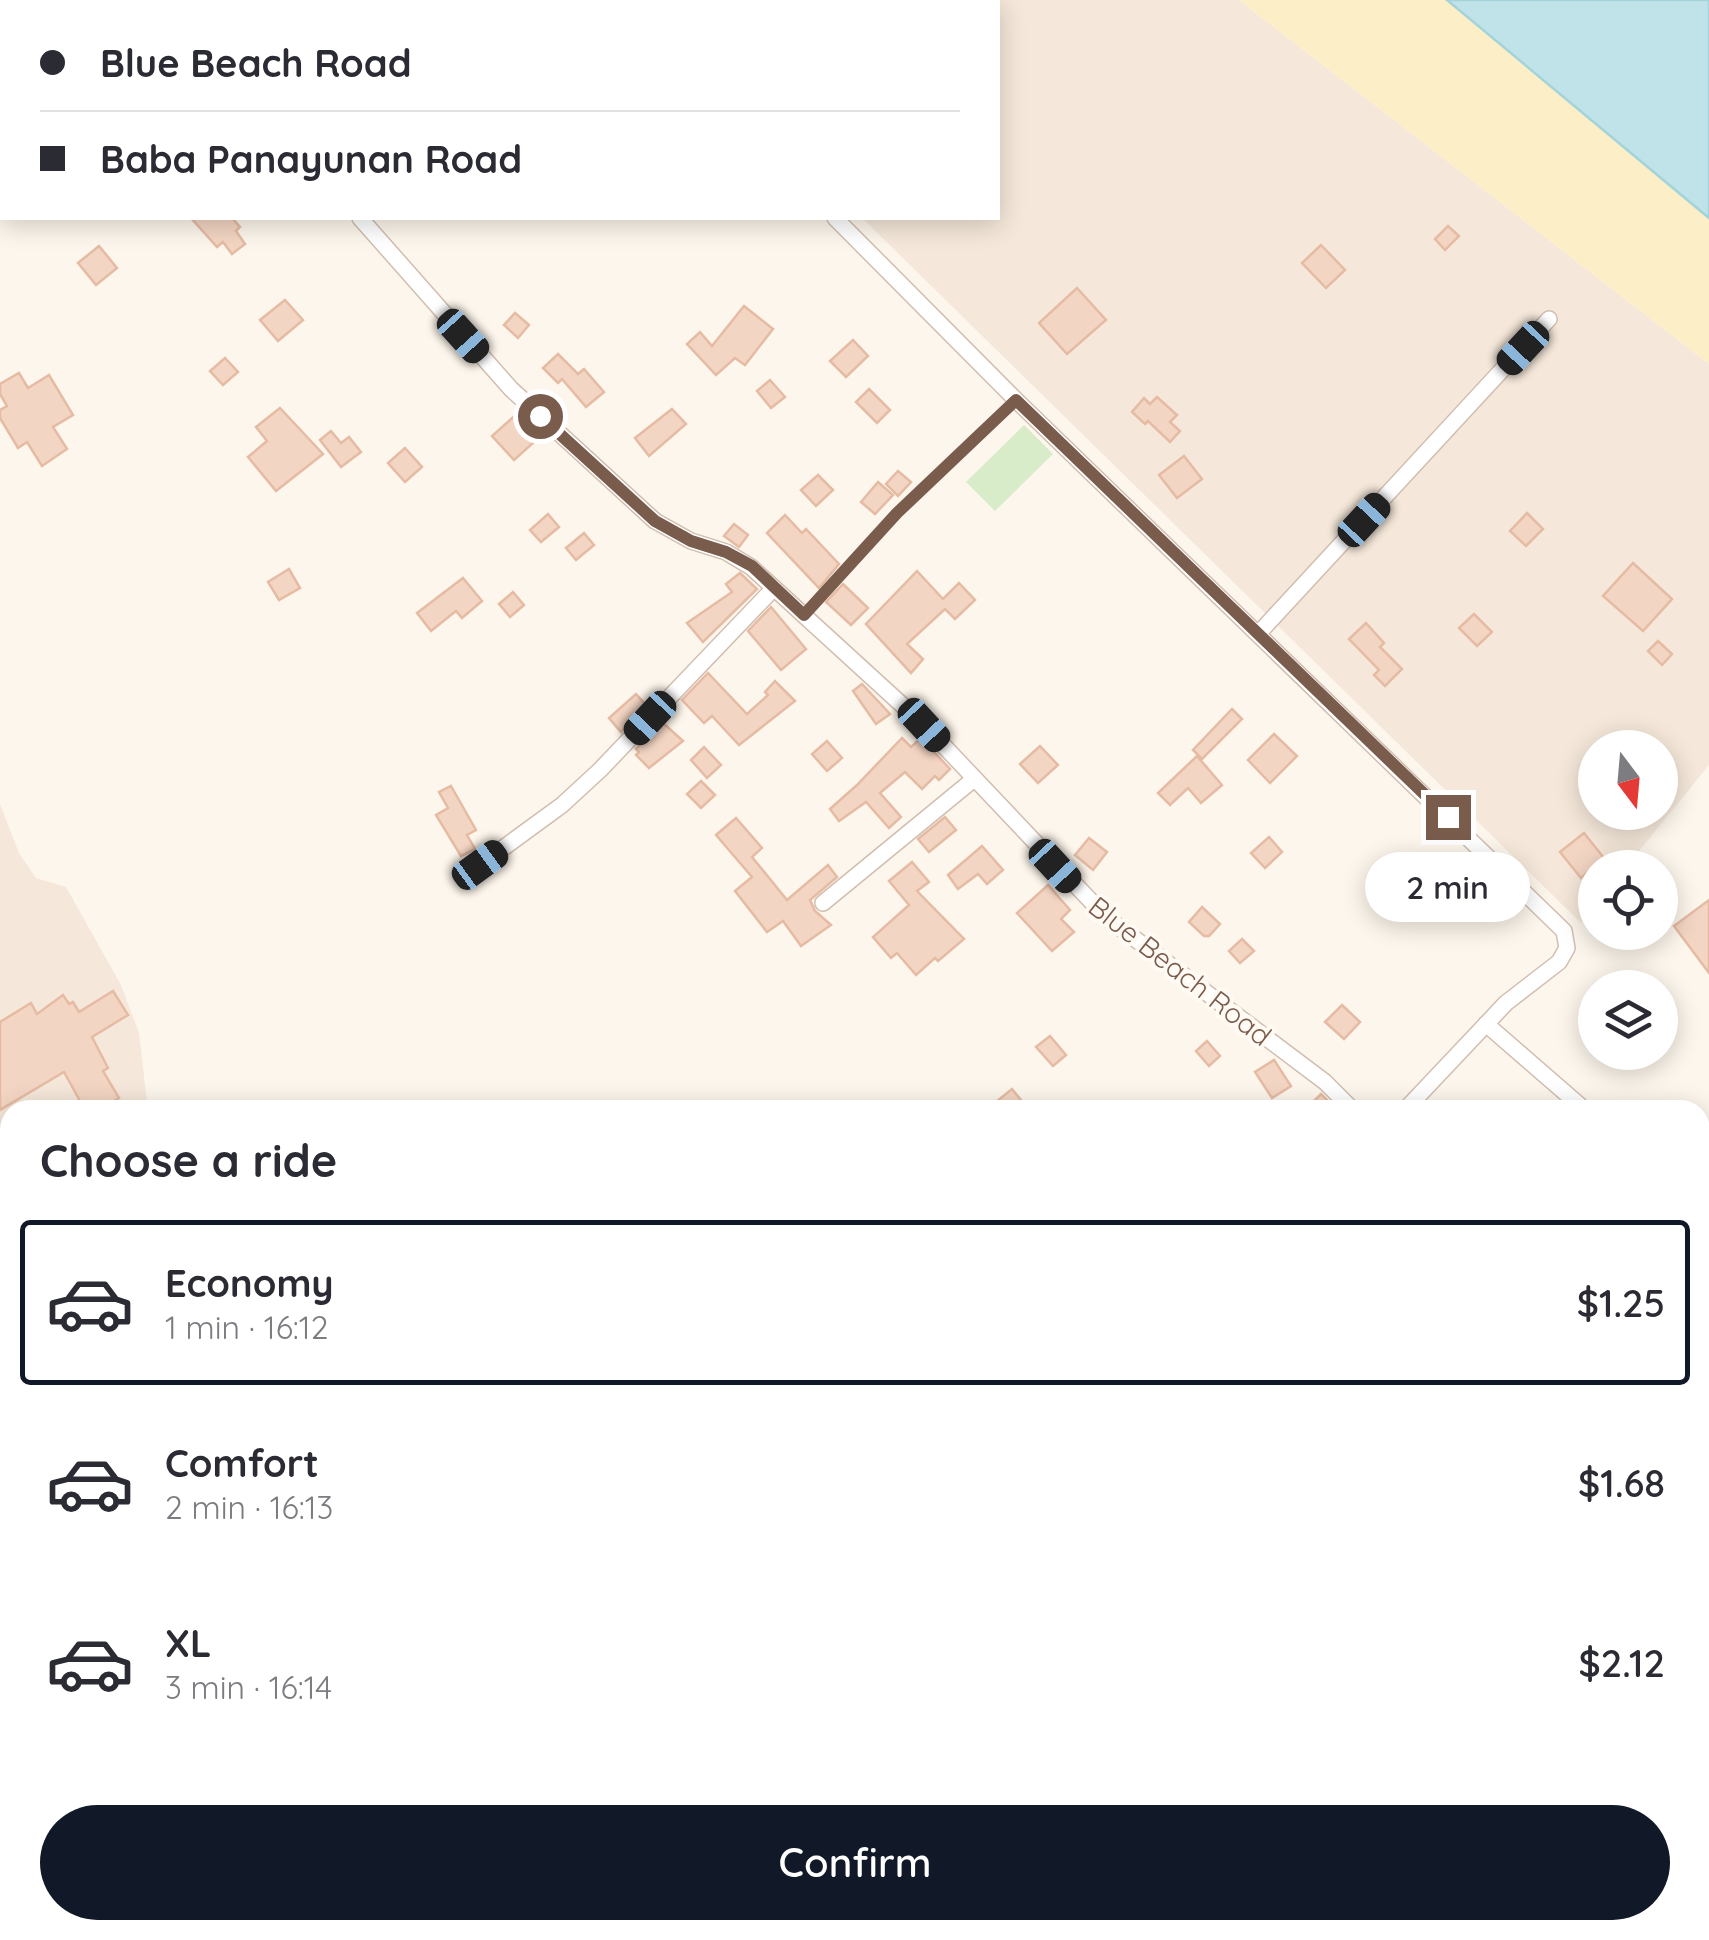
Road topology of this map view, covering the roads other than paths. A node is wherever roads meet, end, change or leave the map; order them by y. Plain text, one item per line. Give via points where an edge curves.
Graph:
1 (362, 220) edge
2 (836, 220) edge
3 (1549, 319) dead end
4 (1016, 400) junction
5 (774, 588) junction
6 (804, 615) junction
7 (1258, 634) junction
8 (974, 779) junction
9 (480, 865) dead end
10 (823, 903) dead end
11 (1486, 1024) junction
12 (1343, 1100) edge
13 (1414, 1100) edge
14 (1573, 1100) edge

1 - 5 street, Blue Beach Road via 511,389 655,521 752,566
2 - 4 street
3 - 7 street
4 - 6 lane via 897,513
4 - 7 street
5 - 6 street, Blue Beach Road
5 - 9 street via 600,770
6 - 8 street, Blue Beach Road
7 - 11 street via 1556,922 1567,940 1559,962
8 - 10 street
8 - 12 street, Blue Beach Road via 1106,917
11 - 13 street
11 - 14 street

